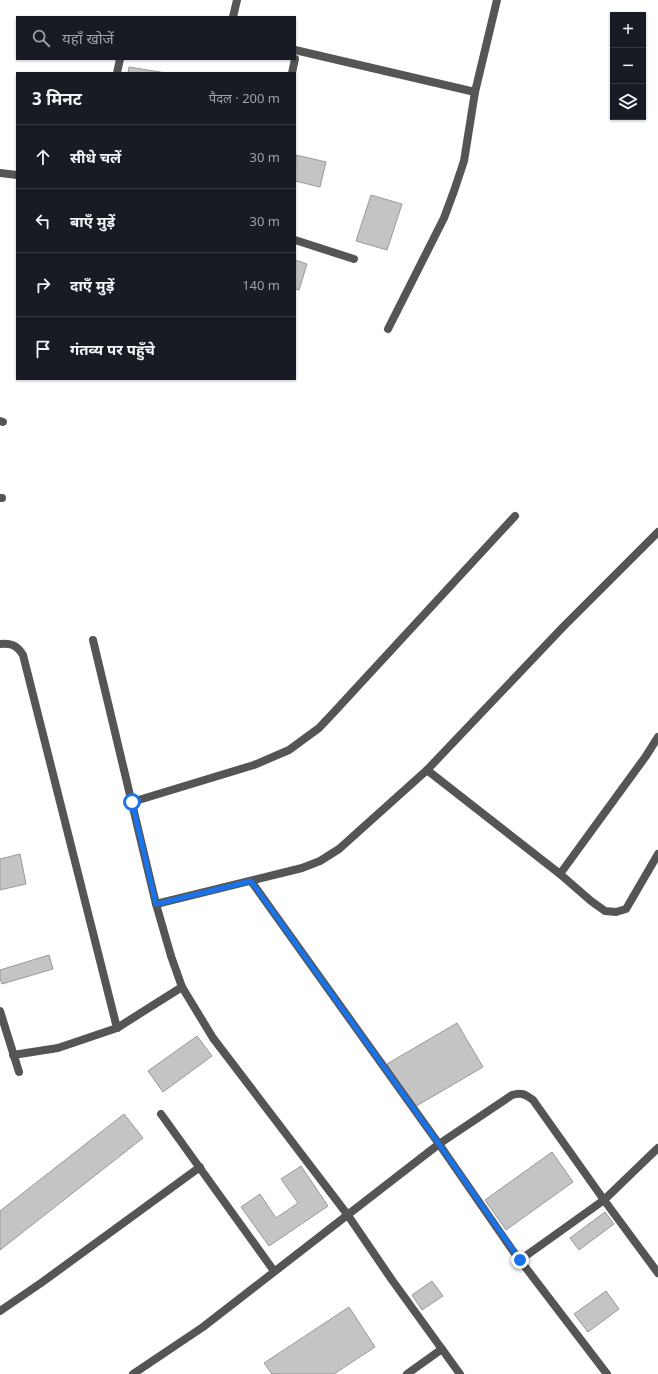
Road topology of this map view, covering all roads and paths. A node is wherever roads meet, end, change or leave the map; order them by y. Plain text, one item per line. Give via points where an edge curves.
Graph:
1 (237, 0) edge
2 (497, 0) edge
3 (233, 16) edge
4 (296, 54) edge
5 (120, 60) edge
6 (294, 60) edge
7 (117, 72) edge
8 (292, 72) edge
9 (475, 92) junction
10 (0, 173) edge
11 (16, 175) edge
12 (296, 240) edge
13 (354, 259) dead end
14 (388, 329) dead end
15 (515, 516) dead end
16 (658, 532) edge
17 (93, 640) dead end
18 (0, 644) edge
19 (658, 737) edge
20 (427, 770) junction
21 (132, 802) junction
22 (658, 854) edge
23 (560, 874) junction
24 (251, 881) junction
25 (156, 904) junction
26 (182, 987) junction
27 (0, 1011) edge
28 (117, 1028) junction
29 (13, 1055) junction
30 (19, 1072) dead end
31 (161, 1114) dead end
32 (439, 1144) junction
33 (658, 1148) edge
34 (200, 1167) junction
35 (604, 1200) junction
36 (347, 1214) junction
37 (520, 1260) junction
38 (274, 1271) junction
39 (658, 1273) edge
40 (0, 1311) edge
41 (442, 1349) junction
42 (133, 1374) edge
43 (407, 1374) edge
44 (460, 1374) edge
45 (607, 1374) edge

1 - 3 street
2 - 9 street
4 - 9 street
5 - 7 street
6 - 8 street
9 - 14 street via 464,161 454,191 444,218
10 - 11 street
12 - 13 street
15 - 21 street via 319,728 289,750 254,765
16 - 20 street via 563,627
17 - 21 street
18 - 28 street via 8,643 18,647 23,655
19 - 23 street
20 - 23 street
20 - 24 street via 339,849 320,861
21 - 25 street
22 - 23 street via 626,908 616,912 605,911
24 - 25 street
24 - 32 street
25 - 26 street
26 - 28 street
26 - 36 street via 213,1038
27 - 29 street
28 - 29 street via 58,1048
29 - 30 street
31 - 34 street
32 - 35 street via 520,1092 533,1100
32 - 36 street
32 - 37 street
33 - 35 street
34 - 38 street
34 - 40 street
35 - 37 street
35 - 39 street
36 - 38 street
36 - 41 street
37 - 45 street
38 - 42 street via 203,1327
41 - 43 street
41 - 44 street

